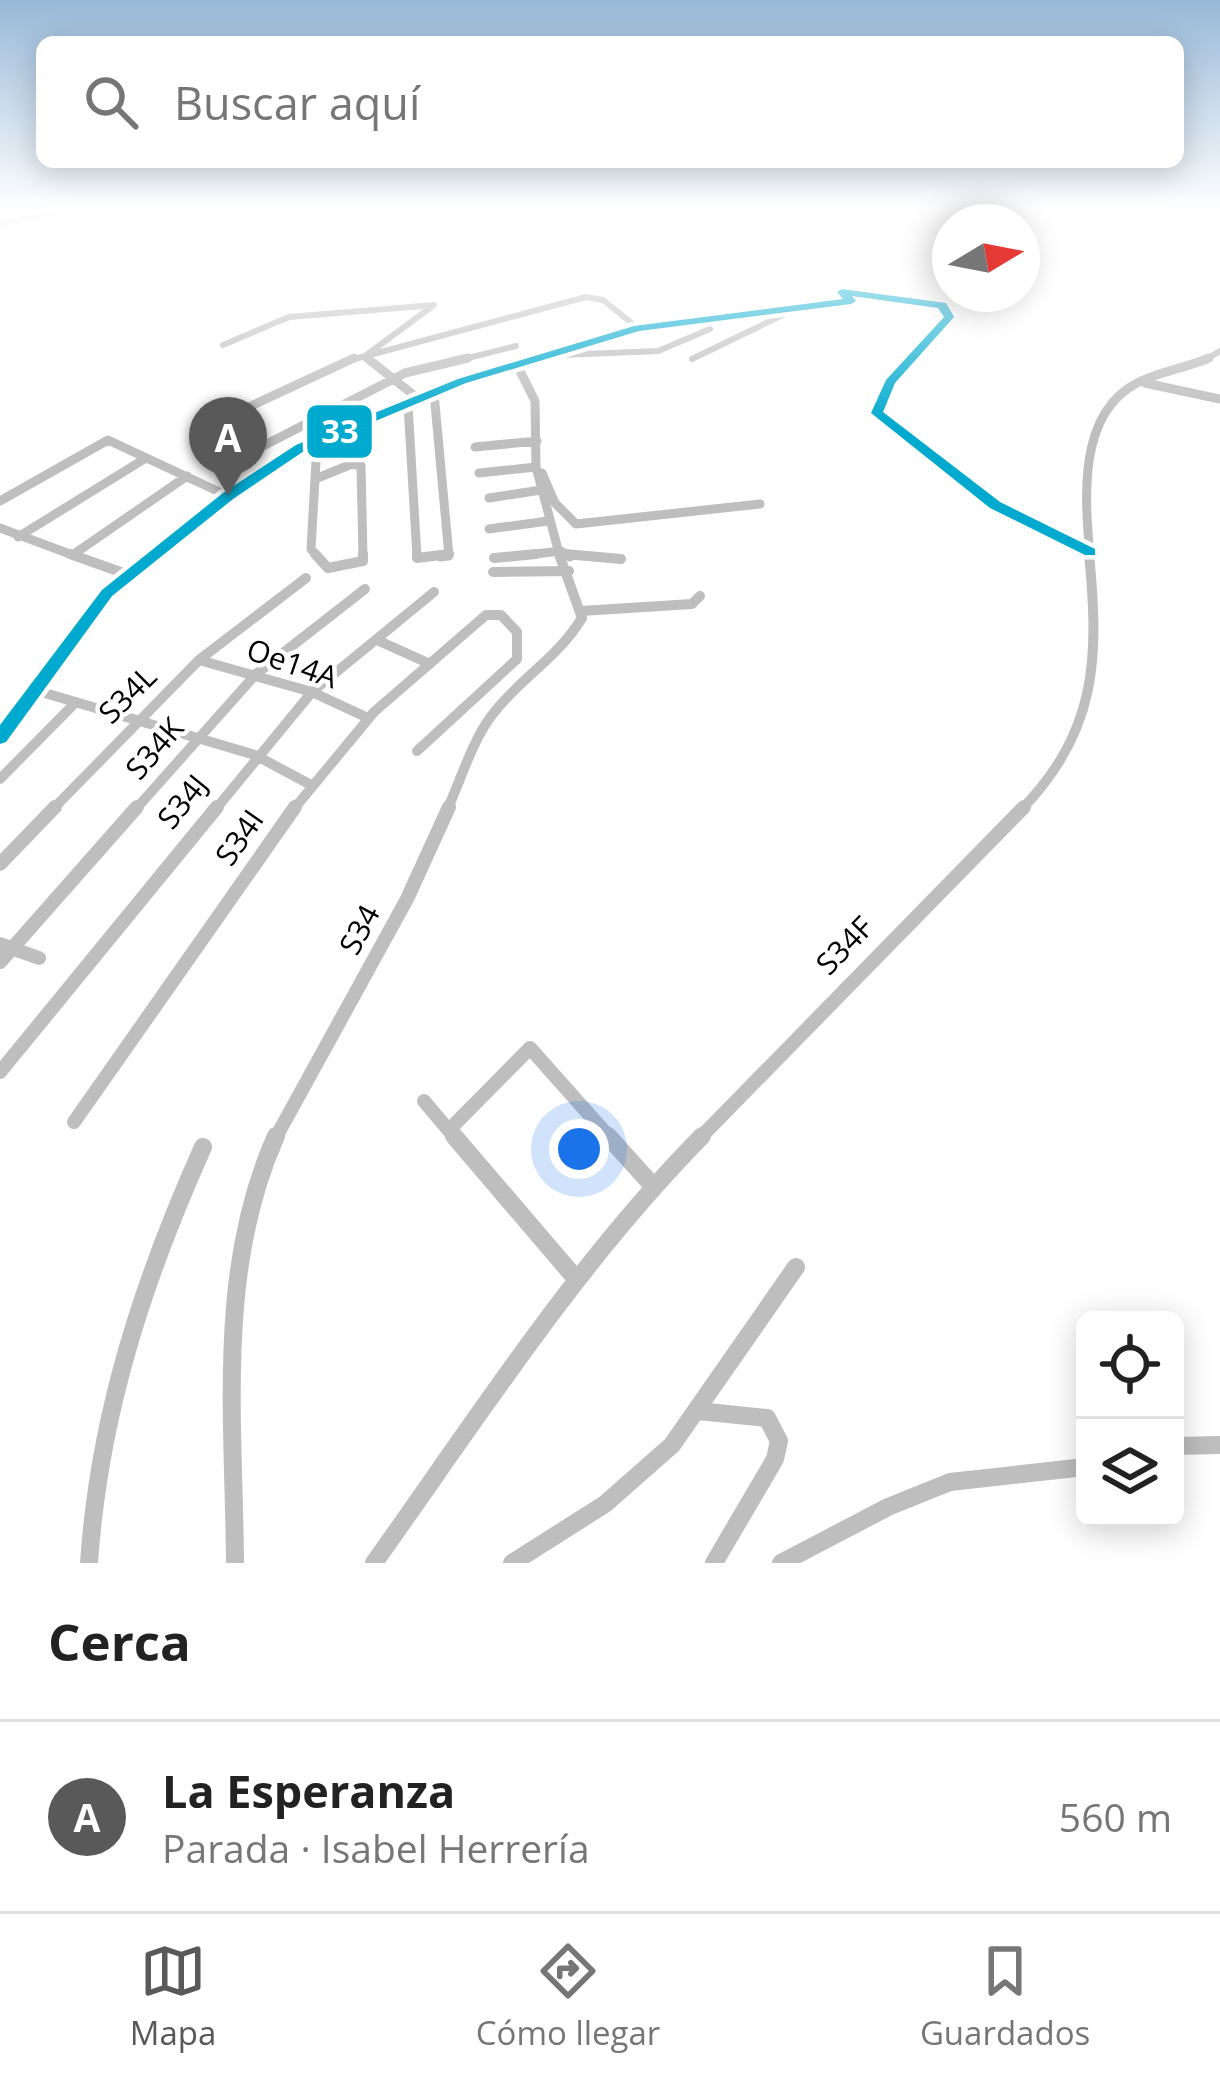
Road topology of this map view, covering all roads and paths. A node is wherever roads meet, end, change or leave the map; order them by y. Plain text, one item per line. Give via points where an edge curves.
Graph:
1 (803, 305) junction
2 (686, 318) junction
3 (490, 322) junction
4 (638, 328) junction
5 (710, 329) junction
6 (733, 339) junction
7 (223, 345) dead end
8 (516, 346) junction
9 (368, 351) junction
10 (1220, 351) edge
11 (552, 354) junction
12 (692, 359) dead end
13 (524, 362) junction
14 (392, 379) junction
15 (1141, 382) junction
16 (434, 393) junction
17 (1220, 399) edge
18 (420, 400) junction
19 (408, 405) junction
20 (238, 412) dead end
21 (285, 433) junction
22 (537, 441) junction
23 (312, 444) junction
24 (475, 447) dead end
25 (146, 458) junction
26 (226, 465) dead end
27 (538, 470) junction
28 (479, 472) dead end
29 (187, 476) junction
30 (315, 478) junction
31 (541, 490) junction
32 (228, 496) junction
33 (490, 498) dead end
34 (0, 501) edge
35 (760, 504) dead end
36 (548, 521) junction
37 (0, 528) edge
38 (489, 529) dead end
39 (18, 537) junction
40 (562, 551) junction
41 (1090, 552) junction
42 (74, 554) junction
43 (494, 558) dead end
44 (621, 559) dead end
45 (569, 571) junction
46 (493, 572) dead end
47 (129, 575) junction
48 (305, 578) dead end
49 (364, 589) dead end
50 (434, 592) dead end
51 (700, 596) dead end
52 (581, 611) junction
53 (376, 640) junction
54 (199, 660) junction
55 (430, 664) junction
56 (256, 674) junction
57 (38, 691) junction
58 (312, 692) junction
59 (76, 702) junction
60 (368, 718) junction
61 (136, 719) junction
62 (0, 738) edge
63 (196, 738) junction
64 (418, 751) dead end
65 (255, 755) junction
66 (0, 779) edge
67 (310, 785) junction
68 (0, 864) edge
69 (6, 946) edge
70 (39, 958) dead end
71 (0, 962) edge
72 (0, 1072) edge
73 (424, 1100) dead end
74 (74, 1122) dead end
75 (451, 1128) junction
76 (203, 1147) dead end
77 (653, 1186) junction
78 (796, 1267) dead end
79 (578, 1280) junction
80 (698, 1412) junction
81 (1220, 1445) edge
82 (1184, 1446) edge
83 (1076, 1468) edge
84 (89, 1563) edge
85 (235, 1563) edge
86 (374, 1563) edge
87 (512, 1563) edge
88 (714, 1563) edge
89 (781, 1563) edge

1 - 2 street
1 - 6 street
1 - 41 street via 849,302 848,292 946,308 949,317 890,382 877,413 994,505
2 - 4 street
2 - 5 street
3 - 4 street via 586,298 603,300
3 - 8 street
3 - 9 street
4 - 11 street
5 - 6 street
5 - 11 street via 658,351
6 - 12 street
7 - 9 street via 289,317 434,307
8 - 13 street
8 - 14 street
9 - 14 street
9 - 20 street
10 - 15 street
11 - 13 street
13 - 16 street
13 - 22 street
14 - 18 street
14 - 21 street
15 - 17 street
15 - 41 street, S34F via 1116,398 1089,452
16 - 18 street
16 - 19 street via 449,556 417,558
18 - 19 street
19 - 23 street
21 - 23 street
21 - 26 street
22 - 24 street
22 - 27 street
23 - 30 street
23 - 32 street
25 - 29 street
25 - 34 street via 106,441
25 - 39 street
27 - 28 street
27 - 31 street
27 - 35 street via 576,524
29 - 32 street
29 - 42 street
30 - 30 street via 313,555 328,568 357,566 362,467
31 - 33 street
31 - 36 street
32 - 47 street
36 - 38 street
36 - 40 street
37 - 39 street
39 - 42 street
40 - 43 street
40 - 44 street
40 - 45 street
41 - 77 street, S34F via 1095,668 1053,771
42 - 47 street
45 - 46 street
45 - 52 street
47 - 57 street via 91,612
48 - 54 street, S34L
49 - 56 street, S34K
50 - 53 street, S34J
51 - 52 street via 696,604
52 - 85 street, S34 via 568,646 508,692 489,719 407,899 252,1189 233,1296
53 - 55 street
53 - 58 street, S34J
54 - 56 street, Oe14A
54 - 61 street, S34L
55 - 60 street, S34I
55 - 64 street, S34I via 486,615 516,628 517,659
56 - 58 street, Oe14A
56 - 63 street, S34K
57 - 59 street
57 - 62 street
58 - 60 street, Oe14A
58 - 65 street, S34J
59 - 61 street
59 - 66 street
60 - 67 street, S34I
61 - 63 street
61 - 68 street, S34L
63 - 65 street
63 - 69 street, S34K
65 - 67 street
65 - 72 street, S34J
67 - 74 street, S34I
69 - 70 street
69 - 71 street, S34K
73 - 75 street
75 - 77 street via 530,1048
75 - 79 street
76 - 84 street via 164,1231 105,1418
77 - 79 street, S34F
78 - 80 street
79 - 86 street, S34F
80 - 87 street via 605,1504
80 - 88 street via 767,1418 779,1441
81 - 82 street
83 - 89 street via 950,1482

